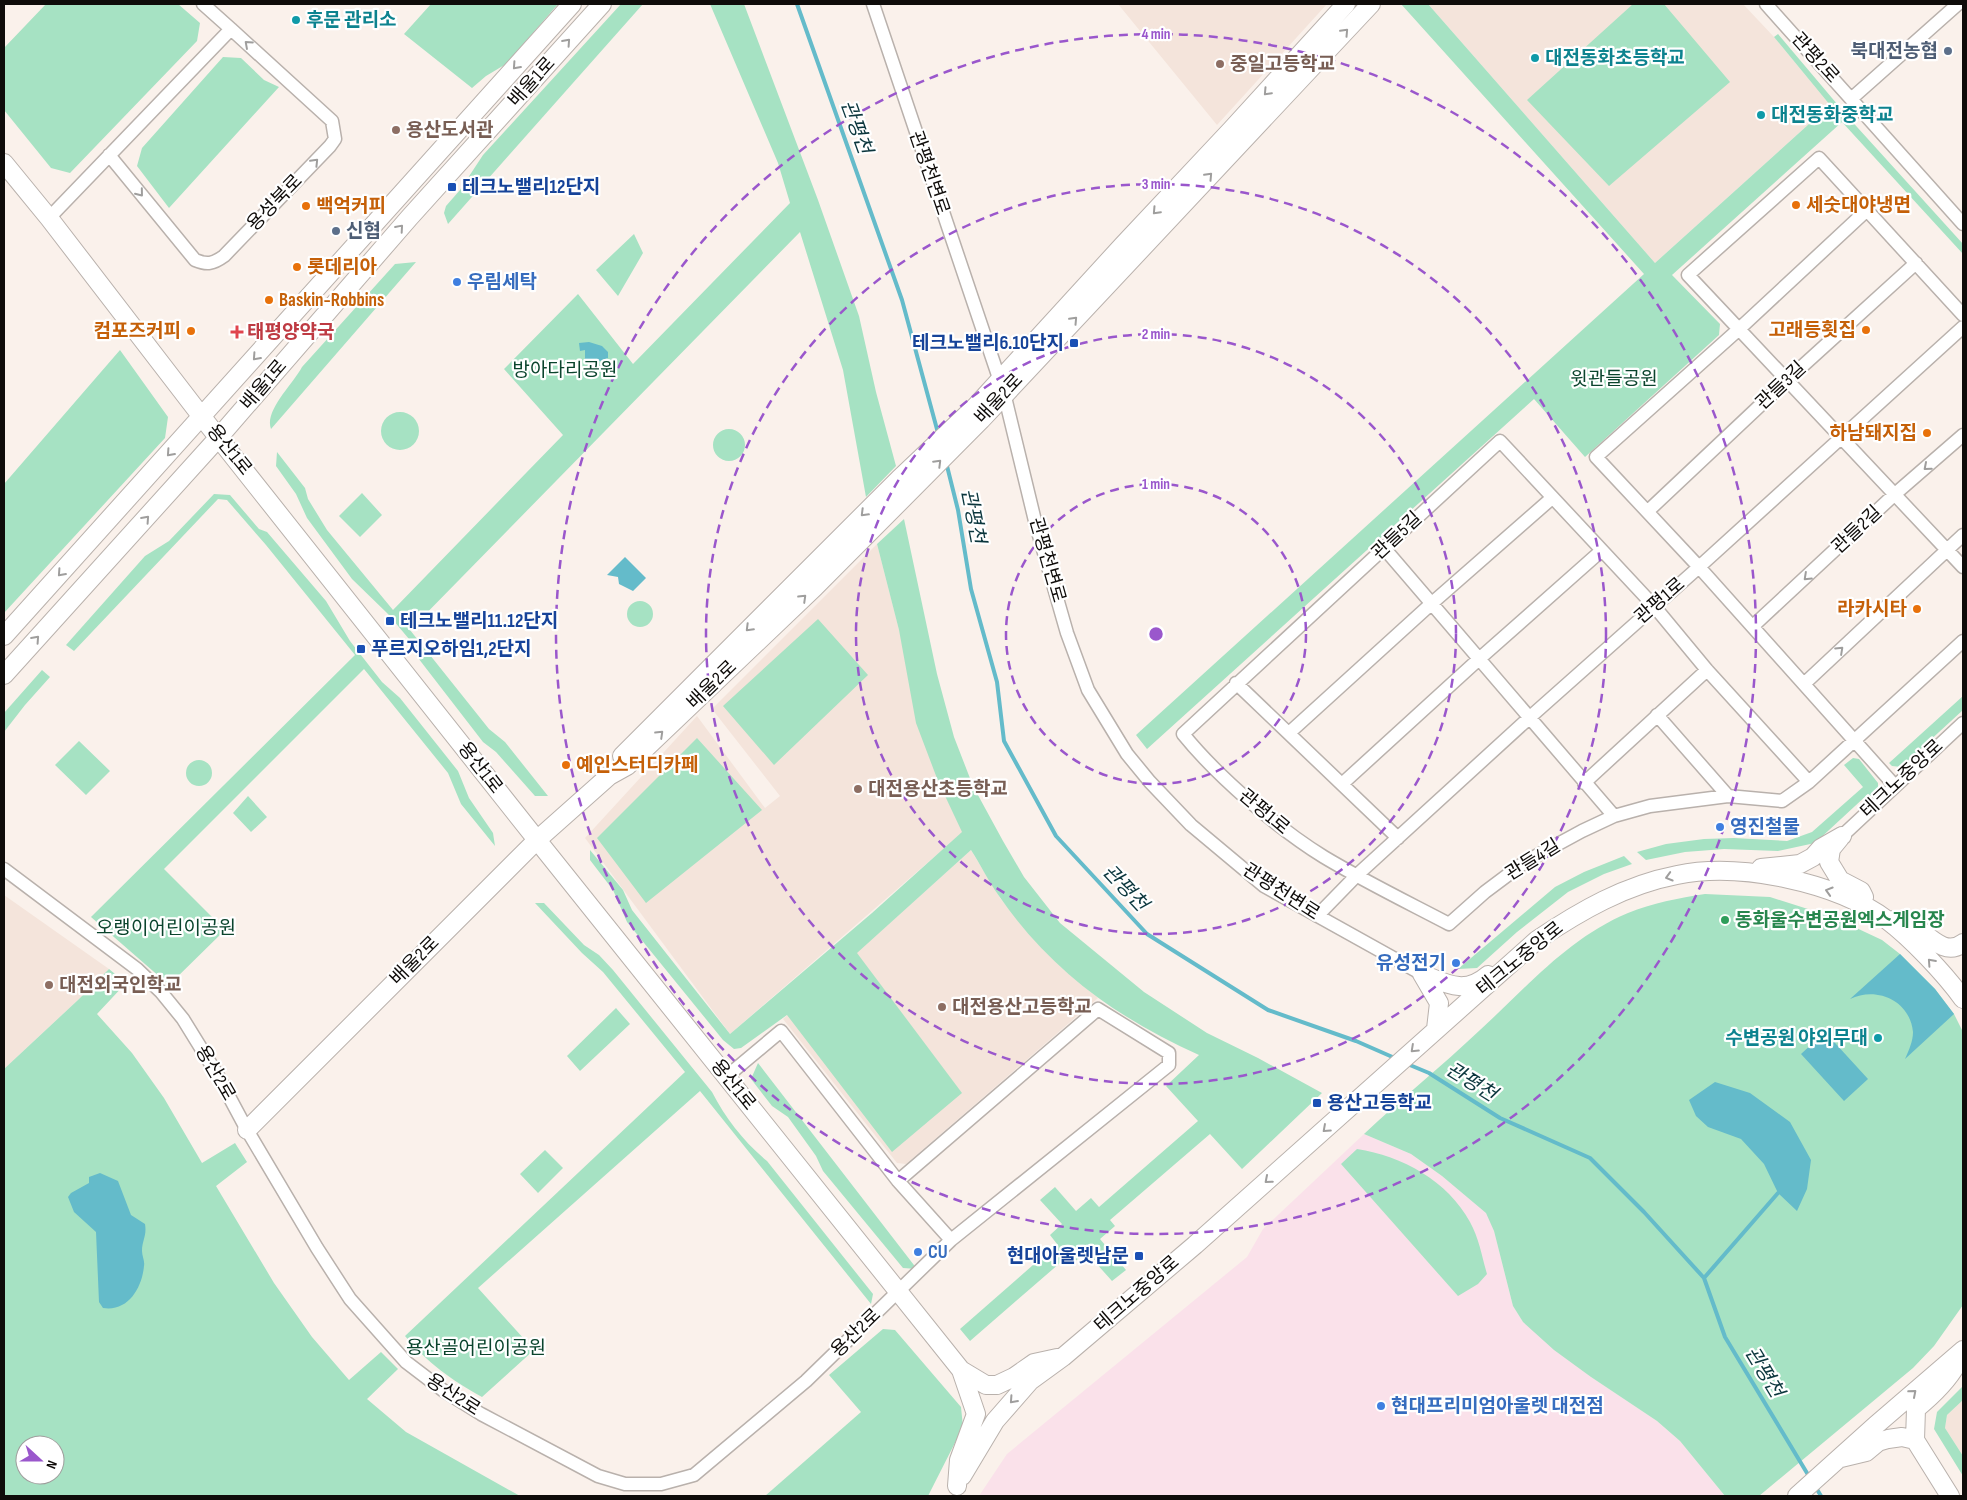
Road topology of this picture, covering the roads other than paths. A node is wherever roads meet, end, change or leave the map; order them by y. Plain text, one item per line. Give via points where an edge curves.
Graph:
1 (203, 4) edge
2 (572, 4) edge
3 (602, 4) edge
4 (873, 4) edge
5 (1346, 4) edge
6 (1371, 4) edge
7 (1766, 4) edge
8 (1958, 4) edge
9 (231, 30) junction
10 (1851, 99) junction
11 (109, 155) junction
12 (4, 163) edge
13 (1867, 210) junction
14 (49, 218) junction
15 (1963, 224) edge
16 (1916, 263) junction
17 (1963, 315) edge
18 (1963, 327) edge
19 (1738, 330) junction
20 (1786, 381) junction
21 (1002, 387) junction
22 (979, 413) junction
23 (202, 417) junction
24 (1963, 435) edge
25 (219, 437) junction
26 (1841, 437) junction
27 (1895, 494) junction
28 (1552, 498) junction
29 (1648, 512) junction
30 (1963, 535) edge
31 (1384, 548) junction
32 (1948, 549) junction
33 (1601, 551) junction
34 (1699, 567) junction
35 (1963, 567) edge
36 (1431, 604) junction
37 (1654, 606) junction
38 (1753, 626) junction
39 (4, 636) edge
40 (1963, 640) edge
41 (1479, 658) junction
42 (1707, 670) junction
43 (4, 675) edge
44 (1236, 683) junction
45 (1805, 684) junction
46 (1657, 715) junction
47 (1529, 718) junction
48 (1963, 723) edge
49 (1289, 733) junction
50 (1183, 734) joint
51 (1855, 741) junction
52 (609, 776) junction
53 (1809, 782) junction
54 (1584, 783) junction
55 (1342, 784) junction
56 (1895, 786) junction
57 (1728, 796) junction
58 (1614, 816) junction
59 (1842, 836) junction
60 (1398, 838) junction
61 (537, 840) junction
62 (4, 869) edge
63 (1733, 871) junction
64 (1357, 875) junction
65 (1870, 909) junction
66 (1317, 916) junction
67 (1888, 920) junction
68 (1963, 944) edge
69 (1504, 970) junction
70 (1422, 974) junction
71 (1963, 999) edge
72 (1442, 1020) junction
73 (726, 1077) junction
74 (247, 1130) junction
75 (898, 1181) junction
76 (952, 1240) junction
77 (898, 1292) junction
78 (1963, 1351) edge
79 (1063, 1357) junction
80 (961, 1370) junction
81 (1915, 1440) junction
82 (1838, 1458) junction
83 (955, 1491) edge
84 (1797, 1496) edge
85 (1950, 1496) edge

1 - 9 street, 용성북로
2 -> 23 main road, 배울1로
25 -> 3 main road, 배울1로 via 402,226
4 - 21 street, 관평천변로
5 -> 21 main road, 배울2로
21 -> 6 main road, 배울2로
7 - 10 street, 관평2로
8 - 10 street
9 - 11 street
11 -> 9 street, 용성북로 via 195,260 204,264 214,263 224,256 335,139 332,121
10 - 15 street, 관평2로
11 - 14 street
12 - 14 main road, 용산1로
13 - 16 street
13 - 19 street
13 - 19 street via 1820,158 1688,274
14 - 23 main road, 용산1로
16 - 17 street
16 - 20 street, 관들3길
18 - 26 street, 관평1로
19 - 20 street
19 - 29 street via 1596,457
20 - 26 street
20 - 29 street, 관들3길
21 - 22 main road, 배울2로
21 - 66 street, 관평천변로 via 1036,525 1067,633 1088,690 1127,754 1180,815 1264,886
22 -> 52 main road, 배울2로 via 899,479 640,736
52 -> 22 main road, 배울2로 via 627,766 815,587 904,497
23 - 25 main road, 용산1로
23 -> 39 main road, 배울1로
24 -> 27 street, 관들2길
43 -> 25 main road, 배울1로
25 - 61 main road, 용산1로
26 - 27 street
26 - 34 street, 관평1로
27 - 32 street
27 -> 38 street, 관들2길
28 - 31 street, 관들5길 via 1500,440
28 - 33 street, 관들5길
28 - 36 street
29 - 34 street
30 - 32 street
31 - 36 street
31 - 44 street, 관들5길
32 - 35 street
45 -> 32 street
33 - 37 street, 관들5길
33 - 41 street
34 - 37 street, 관평1로
34 - 38 street
36 - 41 street
36 - 49 street
37 - 42 street
37 - 47 street, 관평1로
38 - 45 street
40 - 51 street
41 - 47 street
41 - 55 street
42 - 46 street
42 - 53 street
44 - 49 street
44 - 50 street, 관들5길
45 - 51 street
46 - 54 street
46 - 57 street
47 - 54 street
47 - 60 street, 관평1로
48 - 56 street, 테크노중앙로
49 - 55 street
50 - 64 street, 관평1로 via 1241,793 1291,835
51 - 53 street, 관들4길
51 - 56 street
52 - 61 main road, 배울2로
53 - 57 street, 관들4길 via 1782,801
54 - 58 street
55 - 60 street
56 - 59 street, 테크노중앙로
57 - 58 street, 관들4길 via 1650,806
58 - 64 street, 관들4길 via 1525,862 1449,924
59 - 63 main road via 1800,864
59 - 65 main road via 1832,850 1829,862 1840,880 1861,891
60 - 64 street, 관평1로
61 - 73 main road, 용산1로
61 - 74 main road, 배울2로
62 - 74 street, 용산2로 via 95,936 161,992 183,1019
65 -> 63 main road, 테크노중앙로 via 1846,896 1780,876
63 -> 69 main road, 테크노중앙로 via 1708,870 1676,875 1603,900 1537,940
64 - 66 street, 관평1로
65 - 67 main road, 테크노중앙로
66 - 70 street, 관평천변로
67 - 68 main road via 1910,923 1944,947
71 -> 67 main road, 테크노중앙로
69 - 70 main road via 1494,969 1482,980 1464,987
69 - 72 main road, 테크노중앙로
70 - 72 main road via 1440,1002
72 -> 79 main road, 테크노중앙로 via 1347,1111
73 - 75 street via 781,1031
73 - 77 main road, 용산1로
74 - 77 street, 용산2로 via 350,1299 406,1362 481,1414 598,1476 625,1484 661,1484 694,1475 806,1381
75 - 76 street
75 - 76 street, 용산2로 via 1098,1009 1169,1053 1169,1065
76 - 77 street, 용산2로
77 - 80 main road, 용산1로
78 - 81 main road via 1951,1375 1916,1409
82 -> 78 main road
79 - 80 main road via 1034,1363 997,1385 986,1385
79 -> 83 main road, 테크노중앙로 via 1030,1381 995,1421
80 - 83 main road via 976,1414 959,1460
81 - 82 main road via 1902,1437 1888,1439 1878,1442 1866,1452
81 - 85 main road
82 - 84 main road

